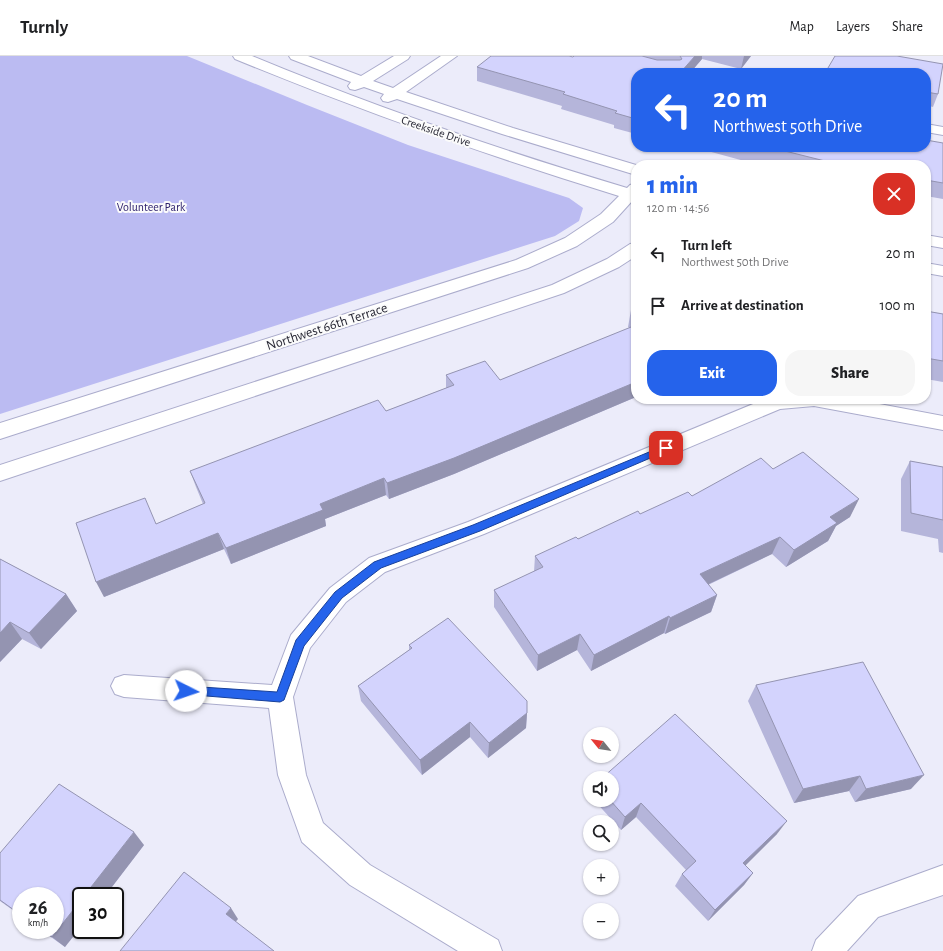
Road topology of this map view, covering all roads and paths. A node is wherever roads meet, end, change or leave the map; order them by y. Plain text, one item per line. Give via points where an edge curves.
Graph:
1 (240, 56) edge
2 (296, 56) edge
3 (403, 56) edge
4 (450, 56) edge
5 (363, 82) junction
6 (396, 93) junction
7 (339, 96) junction
8 (372, 109) junction
9 (931, 129) edge
10 (943, 131) edge
11 (631, 168) edge
12 (631, 192) edge
13 (631, 196) edge
14 (931, 241) edge
15 (943, 243) edge
16 (631, 251) edge
17 (931, 269) edge
18 (943, 271) edge
19 (772, 404) edge
20 (841, 404) edge
21 (943, 423) edge
22 (0, 431) edge
23 (0, 473) edge
24 (124, 686) dead end
25 (280, 697) junction
26 (943, 880) edge
27 (487, 951) edge
28 (828, 951) edge

1 - 7 street, Creekside Drive
2 - 5 street, Creekside Drive
3 - 5 street
4 - 6 street
5 - 6 street, Creekside Drive
5 - 7 street
6 - 8 street
6 - 11 street, Creekside Drive via 523,136
7 - 8 street, Creekside Drive
8 - 12 street, Creekside Drive via 465,142
9 - 10 street
13 - 22 street, Northwest 66th Terrace via 607,218 571,242 522,264
14 - 15 street
16 - 23 street via 614,263 558,289
17 - 18 street
19 - 25 street via 476,528 378,565 338,595 300,643
20 - 21 street
24 - 25 street
25 - 27 street via 292,775 312,832 360,875
26 - 28 street via 868,906

